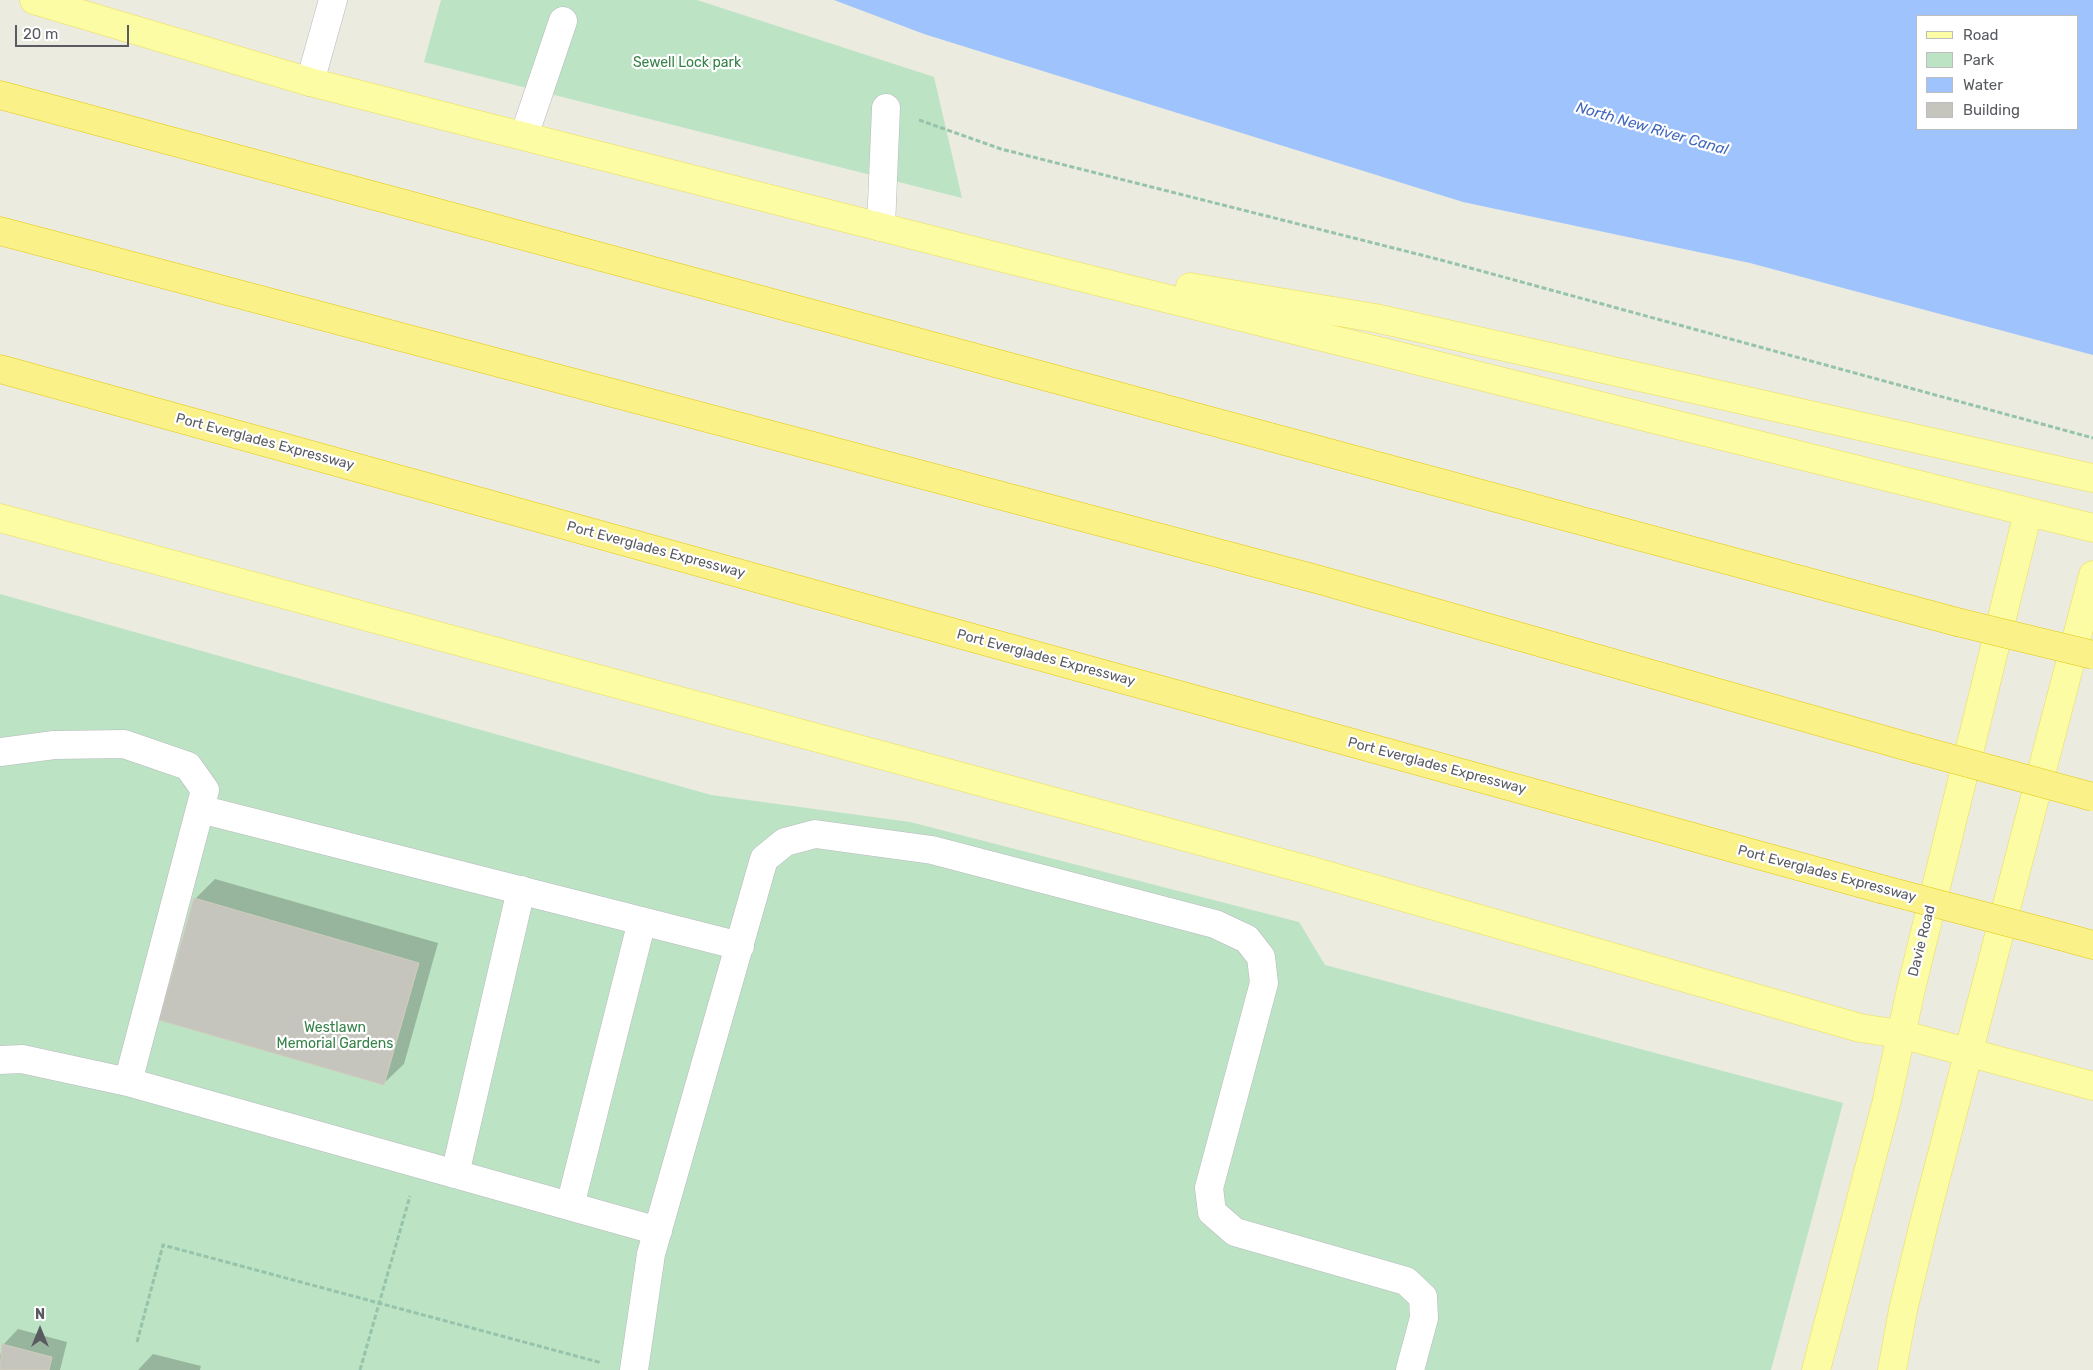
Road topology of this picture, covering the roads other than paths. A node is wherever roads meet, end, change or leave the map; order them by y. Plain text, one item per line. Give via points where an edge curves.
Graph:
1 (34, 0) edge
2 (333, 0) edge
3 (563, 21) dead end
4 (310, 82) junction
5 (0, 95) edge
6 (886, 108) road end
7 (524, 136) junction
8 (881, 227) junction
9 (0, 231) edge
10 (984, 253) junction
11 (0, 369) edge
12 (2093, 478) edge
13 (2028, 512) junction
14 (0, 518) edge
15 (2093, 528) edge
16 (2093, 576) edge
17 (2093, 655) edge
18 (0, 752) edge
19 (2093, 797) edge
20 (200, 809) junction
21 (521, 890) junction
22 (642, 921) junction
23 (2093, 945) edge
24 (740, 946) junction
25 (1900, 1034) junction
26 (1968, 1053) junction
27 (0, 1060) edge
28 (128, 1082) junction
29 (2093, 1086) edge
30 (454, 1174) junction
31 (570, 1206) junction
32 (658, 1231) junction
33 (621, 1367) edge
34 (1410, 1370) edge
35 (1816, 1370) edge
36 (1892, 1370) edge

1 - 4 main road
2 - 4 lane
3 - 7 lane
4 - 7 main road
5 - 17 highway, bridge via 1957,622
6 - 8 lane
7 - 8 main road
8 - 10 main road
9 - 19 highway, bridge via 1320,580
10 - 12 main road via 1376,318
10 - 13 main road
11 - 23 highway, Port Everglades Expressway, bridge
13 - 15 main road
13 - 25 main road, Davie Road
14 - 25 main road via 1312,871 1860,1028
16 - 26 main road
18 - 20 lane via 54,746 124,744 188,766 205,790
20 - 21 lane
20 - 28 lane
21 - 22 lane
21 - 30 lane
22 - 24 lane
22 - 31 lane
24 - 32 lane
24 - 34 lane via 764,859 786,842 815,834 932,850 1214,924 1246,939 1261,957 1264,983 1209,1188 1212,1212 1235,1232 1406,1281 1423,1296 1424,1318
25 - 26 main road
25 - 35 main road, Davie Road via 1886,1104
26 - 29 main road
26 - 36 main road via 1903,1310
27 - 28 lane via 22,1059
28 - 30 lane
30 - 31 lane
31 - 32 lane
32 - 33 lane

